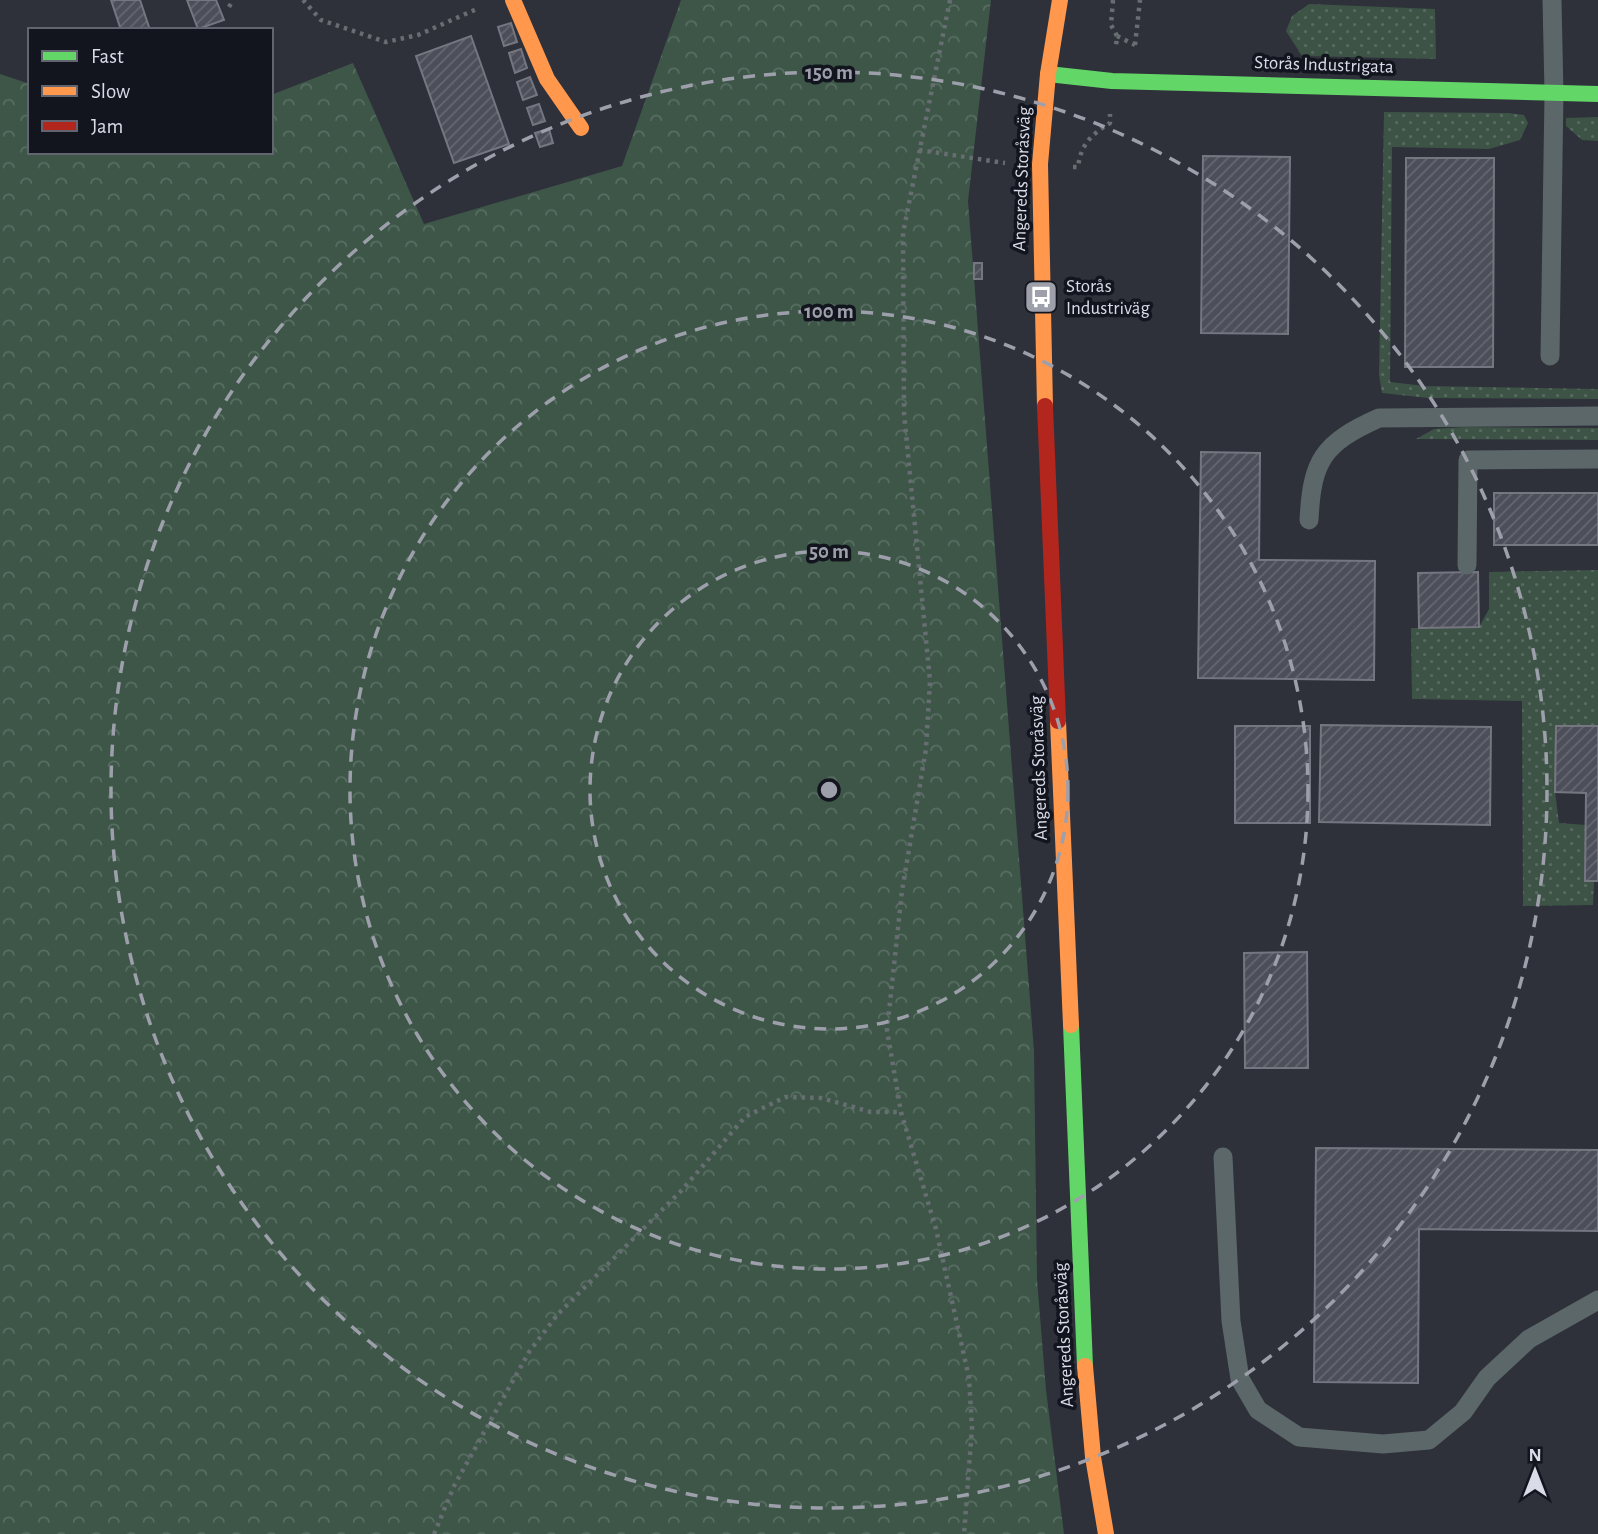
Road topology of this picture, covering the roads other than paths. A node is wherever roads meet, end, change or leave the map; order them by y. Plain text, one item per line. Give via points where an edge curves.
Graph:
1 (513, 0) edge
2 (1060, 0) edge
3 (1552, 0) edge
4 (1048, 74) junction
5 (1554, 93) junction
6 (1598, 94) edge
7 (581, 128) dead end
8 (1550, 356) dead end
9 (1598, 416) edge
10 (1598, 459) edge
11 (1310, 520) dead end
12 (1467, 565) dead end
13 (1223, 1157) dead end
14 (1598, 1300) edge
15 (1106, 1534) edge

1 - 7 street via 547,79
2 - 4 street, Angereds Storåsväg
3 - 5 lane
4 - 5 street, Storås Industrigata via 1112,81
4 - 15 street, Angereds Storåsväg via 1040,164 1041,311 1085,1371
5 - 6 street, Storås Industrigata
5 - 8 lane
9 - 11 lane via 1379,418 1331,446 1311,483
10 - 12 lane via 1468,460
13 - 14 lane via 1231,1321 1240,1379 1258,1410 1299,1437 1383,1444 1429,1440 1463,1412 1487,1378 1529,1339

